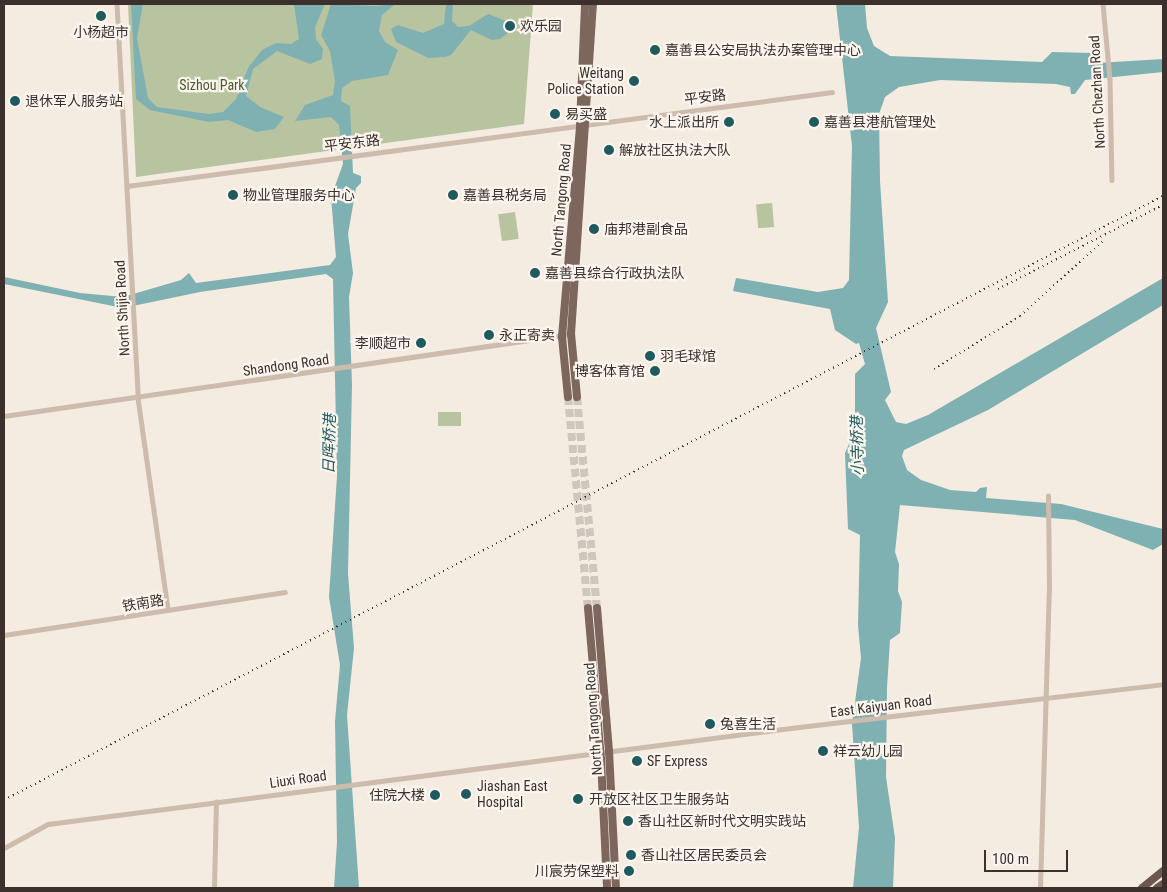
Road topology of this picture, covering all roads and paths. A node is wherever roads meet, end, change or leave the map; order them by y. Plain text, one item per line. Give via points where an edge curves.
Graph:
1 (117, 4) edge
2 (585, 4) edge
3 (594, 4) edge
4 (1103, 4) edge
5 (832, 92) dead end
6 (584, 124) junction
7 (1112, 180) dead end
8 (127, 186) junction
9 (571, 334) junction
10 (562, 336) junction
11 (568, 397) tunnel mouth
12 (576, 397) tunnel mouth
13 (138, 398) junction
14 (4, 416) edge
15 (1048, 496) dead end
16 (285, 592) dead end
17 (592, 608) tunnel mouth
18 (168, 610) junction
19 (4, 635) edge
20 (1163, 684) edge
21 (1046, 700) junction
22 (605, 752) junction
23 (216, 802) junction
24 (4, 848) edge
25 (1163, 871) edge
26 (1163, 884) edge
27 (214, 888) edge
28 (607, 888) edge
29 (616, 888) edge
30 (1040, 888) edge
31 (1142, 888) edge
32 (1157, 888) edge

1 - 8 street, North Shijia Road
2 - 6 main road, North Tangong Road
3 - 6 main road, North Tangong Road
4 - 7 street, North Chezhan Road via 1110,79
5 - 6 street, 平安路
6 - 8 street, 平安东路
6 - 9 main road, North Tangong Road
6 - 10 main road, North Tangong Road
8 - 13 street, North Shijia Road
9 - 10 street, Shandong Road
9 - 12 main road, North Tangong Road
10 - 11 main road, North Tangong Road
10 - 13 street, Shandong Road
13 - 14 street, Shandong Road
13 - 18 street, North Shijia Road
15 - 21 street
16 - 18 street, 铁南路
17 - 22 main road, North Tangong Road
18 - 19 street, 铁南路
20 - 21 street, East Kaiyuan Road
21 - 22 street, East Kaiyuan Road via 905,714
21 - 30 street
22 - 23 street, Liuxi Road
22 - 28 main road, North Tangong Road
22 - 29 main road, North Tangong Road
23 - 24 street, Liuxi Road via 48,824
23 - 27 street
25 - 31 highway
26 - 32 highway

